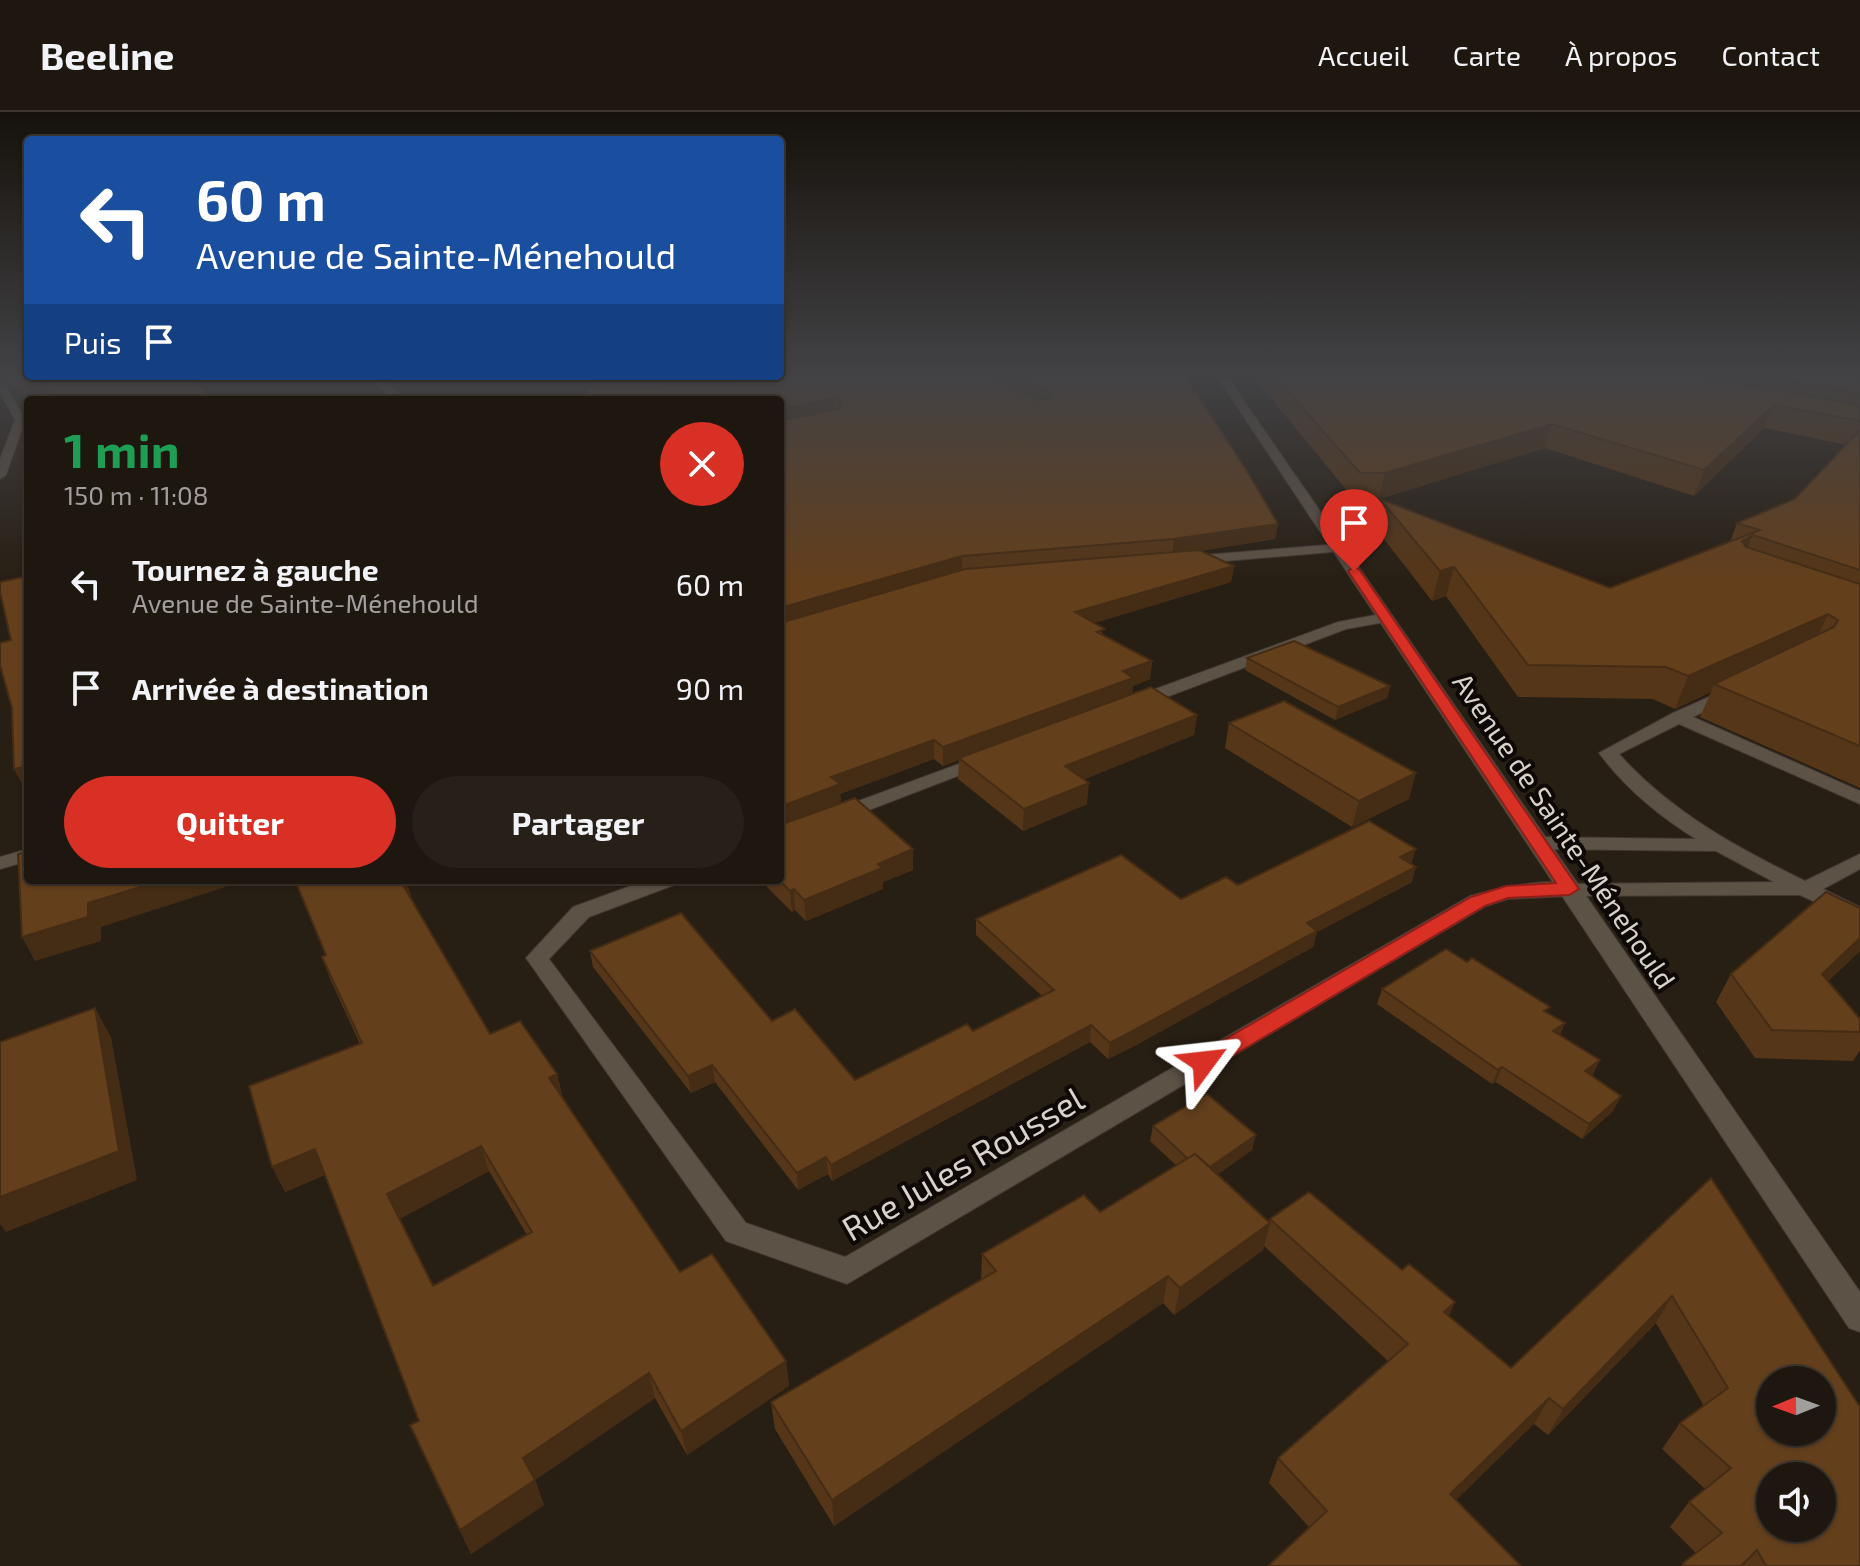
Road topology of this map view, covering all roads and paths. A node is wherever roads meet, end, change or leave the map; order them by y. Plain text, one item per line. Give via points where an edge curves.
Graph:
1 (9, 443) edge
2 (1267, 443) edge
3 (0, 475) edge
4 (1339, 548) junction
5 (1181, 561) edge
6 (1386, 618) junction
7 (1745, 685) edge
8 (1121, 709) edge
9 (1679, 717) junction
10 (1002, 753) edge
11 (1860, 798) edge
12 (824, 820) edge
13 (1539, 843) junction
14 (1723, 845) junction
15 (24, 856) edge
16 (1860, 860) edge
17 (0, 863) edge
18 (656, 884) edge
19 (1805, 888) junction
20 (1569, 889) junction
21 (1860, 916) edge
22 (1860, 1318) edge

1 - 3 street
2 - 4 street, Avenue de Sainte-Ménehould
4 - 5 street
4 - 6 street, Avenue de Sainte-Ménehould
6 - 8 street via 1343,625
6 - 13 street, Avenue de Sainte-Ménehould
7 - 9 street
9 - 11 street
9 - 14 street via 1608,753 1629,781
10 - 12 street
13 - 14 street
13 - 20 street, Avenue de Sainte-Ménehould
14 - 19 street
15 - 17 street
16 - 19 street
18 - 20 street, Rue Jules Roussel via 581,912 537,958 736,1232 847,1271 1478,901 1506,892
19 - 20 street
19 - 21 street
20 - 22 street, Avenue de Sainte-Ménehould

